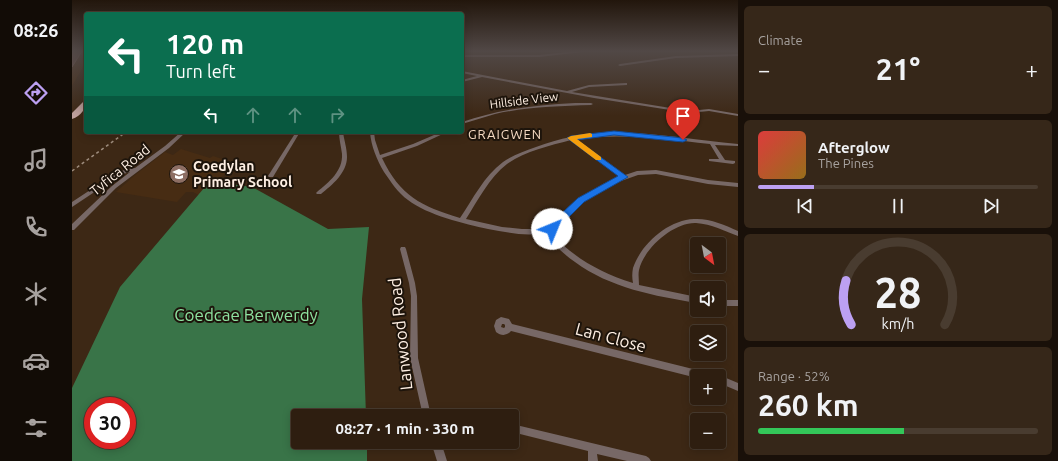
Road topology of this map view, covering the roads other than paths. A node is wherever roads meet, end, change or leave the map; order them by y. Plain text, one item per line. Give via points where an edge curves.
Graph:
1 (465, 73) edge
2 (484, 76) junction
3 (464, 81) edge
4 (626, 84) dead end
5 (565, 93) junction
6 (591, 104) dead end
7 (84, 105) edge
8 (738, 115) edge
9 (72, 117) edge
10 (464, 122) edge
11 (182, 134) edge
12 (297, 134) edge
13 (342, 134) edge
14 (372, 134) edge
15 (440, 134) edge
16 (571, 138) junction
17 (712, 143) junction
18 (738, 145) edge
19 (379, 157) junction
20 (711, 160) dead end
21 (723, 161) junction
22 (733, 162) dead end
23 (136, 170) junction
24 (271, 176) dead end
25 (624, 177) junction
26 (738, 185) edge
27 (319, 192) dead end
28 (72, 205) edge
29 (462, 220) junction
30 (72, 228) edge
31 (545, 231) junction
32 (738, 234) edge
33 (402, 249) dead end
34 (636, 287) junction
35 (690, 299) edge
36 (726, 303) edge
37 (738, 303) edge
38 (510, 327) dead end
39 (690, 372) edge
40 (726, 383) edge
41 (738, 387) edge
42 (425, 409) edge
43 (519, 430) edge
44 (592, 448) junction
45 (438, 449) edge
46 (442, 461) edge
47 (593, 461) edge
48 (646, 461) edge

1 - 2 street
2 - 3 street
2 - 5 street
4 - 5 street via 589,86
5 - 8 street via 689,112 709,110
6 - 10 street, Hillside View via 507,110
7 - 9 main road
11 - 23 street, Tyfica Road
12 - 24 street
13 - 27 street via 344,161 339,173
14 - 19 street
15 - 19 street
16 - 17 street via 598,134 626,134
16 - 25 street
16 - 29 street via 539,147 504,164 488,181
17 - 18 street
17 - 21 street
19 - 29 street via 396,186 411,200 431,211
20 - 21 street
21 - 22 street
23 - 28 street via 118,174
23 - 30 street, Tyfica Road via 114,187
25 - 26 street via 648,172
25 - 31 street via 581,200 558,224
29 - 31 street via 500,228
31 - 34 street via 568,255 581,264 596,273
32 - 34 street via 704,222 686,221 674,226 655,240 640,258 636,270
33 - 42 street, Lanwood Road via 414,296 414,358
34 - 35 street
36 - 37 street
38 - 39 street, Lan Close
40 - 41 street
43 - 44 street
44 - 47 street
44 - 48 street
45 - 46 street

